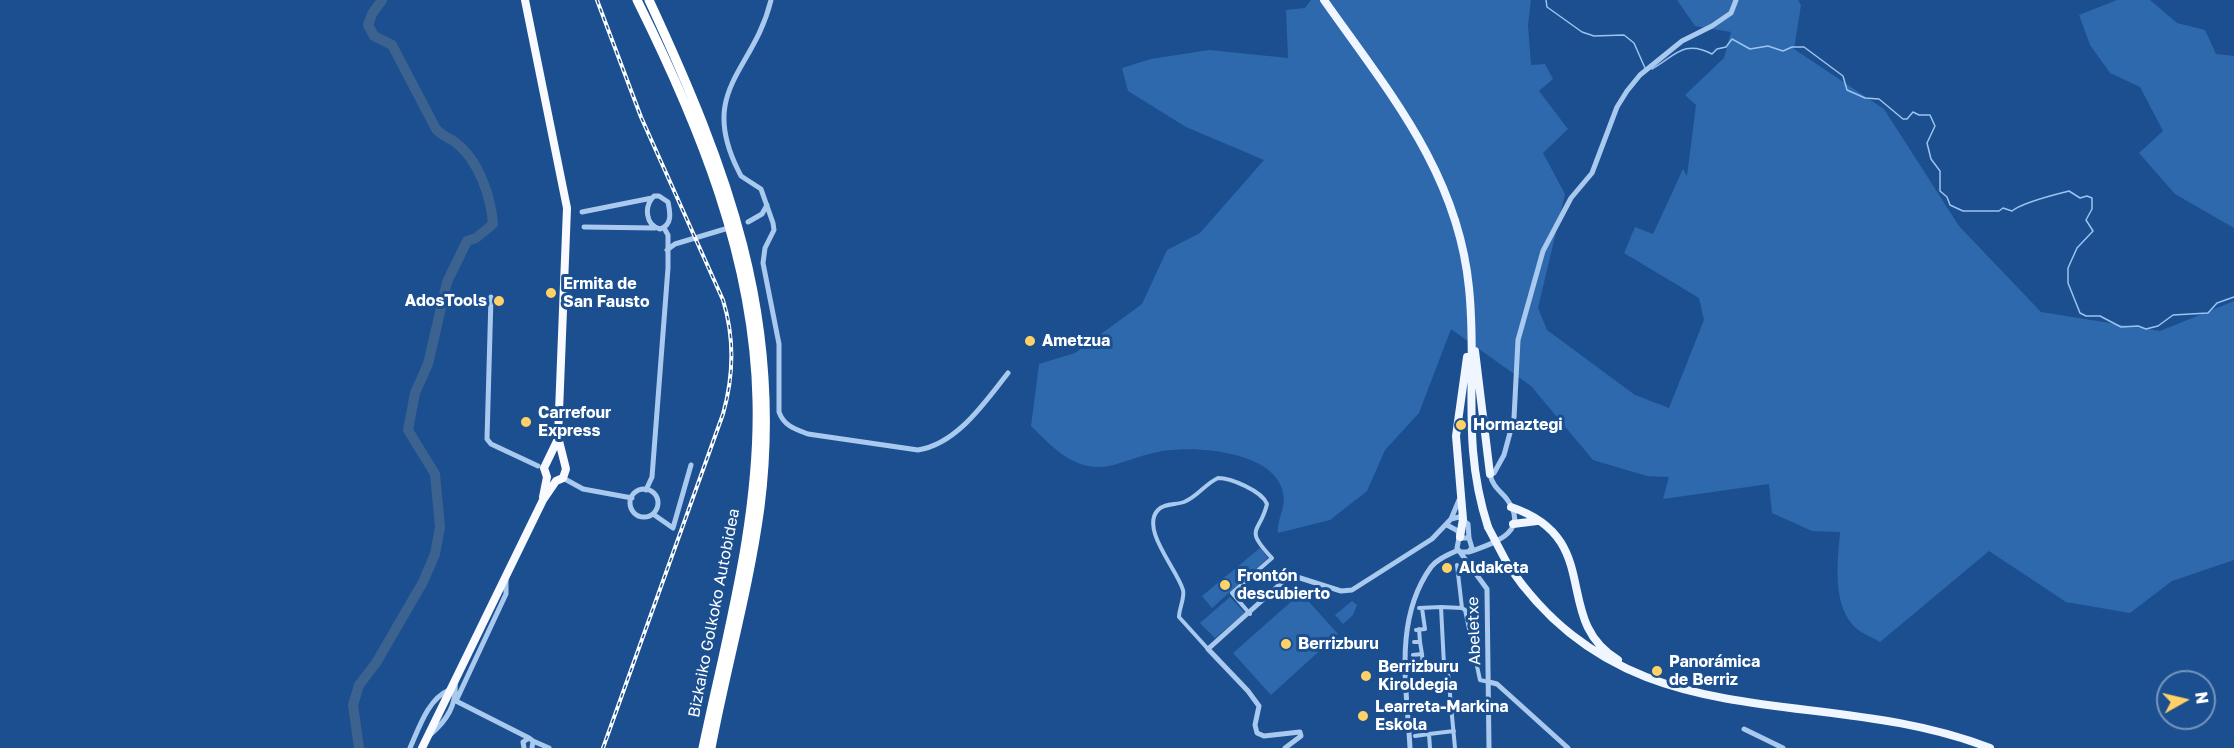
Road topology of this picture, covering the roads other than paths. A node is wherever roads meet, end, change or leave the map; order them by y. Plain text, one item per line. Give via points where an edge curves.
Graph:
1 (525, 0) edge
2 (637, 0) edge
3 (649, 0) edge
4 (771, 0) edge
5 (1324, 0) edge
6 (1736, 0) edge
7 (652, 198) junction
8 (767, 204) junction
9 (582, 212) dead end
10 (762, 214) junction
11 (748, 222) dead end
12 (774, 223) junction
13 (584, 227) dead end
14 (656, 228) junction
15 (664, 228) junction
16 (724, 229) dead end
17 (668, 236) junction
18 (682, 243) junction
19 (668, 250) junction
20 (491, 297) dead end
21 (1471, 323) junction
22 (1471, 344) junction
23 (1008, 373) dead end
24 (558, 437) junction
25 (548, 462) junction
26 (562, 462) junction
27 (691, 465) dead end
28 (537, 466) dead end
29 (1490, 474) junction
30 (547, 477) junction
31 (559, 479) junction
32 (646, 490) junction
33 (632, 498) junction
34 (1460, 499) junction
35 (543, 500) junction
36 (1511, 507) junction
37 (653, 514) junction
38 (1451, 519) junction
39 (1463, 519) junction
40 (1537, 521) junction
41 (1513, 524) junction
42 (1447, 525) junction
43 (1459, 538) junction
44 (1470, 538) junction
45 (1488, 545) junction
46 (1469, 552) junction
47 (1460, 553) junction
48 (1457, 565) dead end
49 (506, 576) junction
50 (1298, 576) dead end
51 (1287, 578) dead end
52 (1441, 607) junction
53 (1462, 608) junction
54 (1250, 614) junction
55 (1414, 642) dead end
56 (1420, 642) junction
57 (1208, 649) junction
58 (1422, 654) junction
59 (1413, 655) dead end
60 (1444, 665) junction
61 (1423, 667) junction
62 (1412, 668) dead end
63 (1639, 674) junction
64 (1489, 682) junction
65 (453, 685) junction
66 (456, 701) junction
67 (1744, 729) dead end
68 (1454, 731) junction
69 (517, 732) junction
70 (1429, 734) junction
71 (1415, 736) dead end
72 (532, 743) edge
73 (426, 744) edge
74 (523, 745) edge
75 (410, 748) edge
76 (549, 748) edge
77 (703, 748) edge
78 (711, 748) edge
79 (1285, 748) edge
80 (1410, 748) edge
81 (1430, 748) edge
82 (1455, 748) edge
83 (1489, 748) edge
84 (1568, 748) edge
85 (1783, 748) edge
86 (1990, 748) edge

1 - 24 highway via 567,207
2 - 77 highway, Bizkaiko Golkoko Autobidea via 671,71 722,200 736,248 754,350 757,401 751,504
3 - 78 highway, Bizkaiko Golkoko Autobidea via 698,108 730,194 749,265 762,347 766,399 760,504 753,555
4 - 8 street via 722,113 738,171 761,189
5 - 21 main road via 1410,123 1438,173 1461,238
6 - 29 street via 1731,13 1682,41 1640,75 1617,107 1592,173 1571,198 1543,252 1518,340 1514,418 1504,455
7 - 9 street
7 - 14 street via 647,214
7 - 15 street via 659,196 668,202 670,213
8 - 10 street
8 - 12 street
10 - 11 street
10 - 12 street
12 - 23 street via 763,263 779,344 779,411 791,427 808,434 918,450 932,448 970,421
13 - 14 street
14 - 15 street
15 - 17 street
16 - 18 street
17 - 18 street
17 - 19 street
18 - 19 street
19 - 32 street via 652,477
20 - 28 street via 487,440
21 - 22 main road
21 - 29 main road
22 - 34 main road via 1463,371 1456,436
22 - 63 main road, bridge via 1472,461 1488,527 1535,603 1592,650
24 - 25 highway
24 - 26 highway
25 - 26 highway
25 - 30 highway via 544,468
26 - 31 highway via 566,470
27 - 37 street via 673,528
29 - 36 street
30 - 31 highway
30 - 35 highway
31 - 33 street via 583,489
31 - 35 highway
32 - 33 street via 638,491
32 - 37 street via 657,497 658,506
33 - 37 street via 631,507 636,514
34 - 38 street
34 - 39 main road
35 - 49 highway
36 - 40 main road
36 - 41 street
38 - 39 street
38 - 42 street
39 - 43 main road
39 - 44 street
40 - 41 main road
40 - 63 main road via 1553,531 1568,552 1591,636 1605,651
41 - 45 street via 1504,539
42 - 43 street via 1458,531
42 - 50 street via 1352,590 1341,591
43 - 44 street
43 - 47 street via 1456,543
44 - 45 street
44 - 46 street via 1473,546
45 - 46 street
46 - 47 street
47 - 64 street, Abeletxe via 1487,589
47 - 80 street via 1443,557 1431,566 1409,615 1404,681
48 - 53 street
49 - 65 highway
49 - 66 street via 506,594
51 - 54 street
52 - 53 street
52 - 56 street via 1421,608 1425,629 1418,630
52 - 60 street
53 - 64 street via 1479,680
54 - 57 street
54 - 57 street via 1232,594 1272,558 1257,542 1255,530 1267,504 1265,498 1239,483 1218,477 1185,502 1157,511 1152,522 1156,539 1183,590 1179,617
55 - 56 street
56 - 58 street
57 - 79 street via 1259,706 1257,733 1264,736 1300,732 1301,736
58 - 59 street
58 - 61 street
60 - 61 street
60 - 68 street
61 - 62 street
63 - 86 main road via 1718,699 1898,724
64 - 83 street, Abeletxe
64 - 84 street, Abeletxe via 1497,684
65 - 66 street
65 - 73 highway
65 - 75 street via 430,707
66 - 69 street
66 - 73 street
67 - 85 street
68 - 70 street
68 - 82 street
69 - 72 street
69 - 74 street
70 - 71 street
70 - 81 street
72 - 74 street
72 - 76 street

